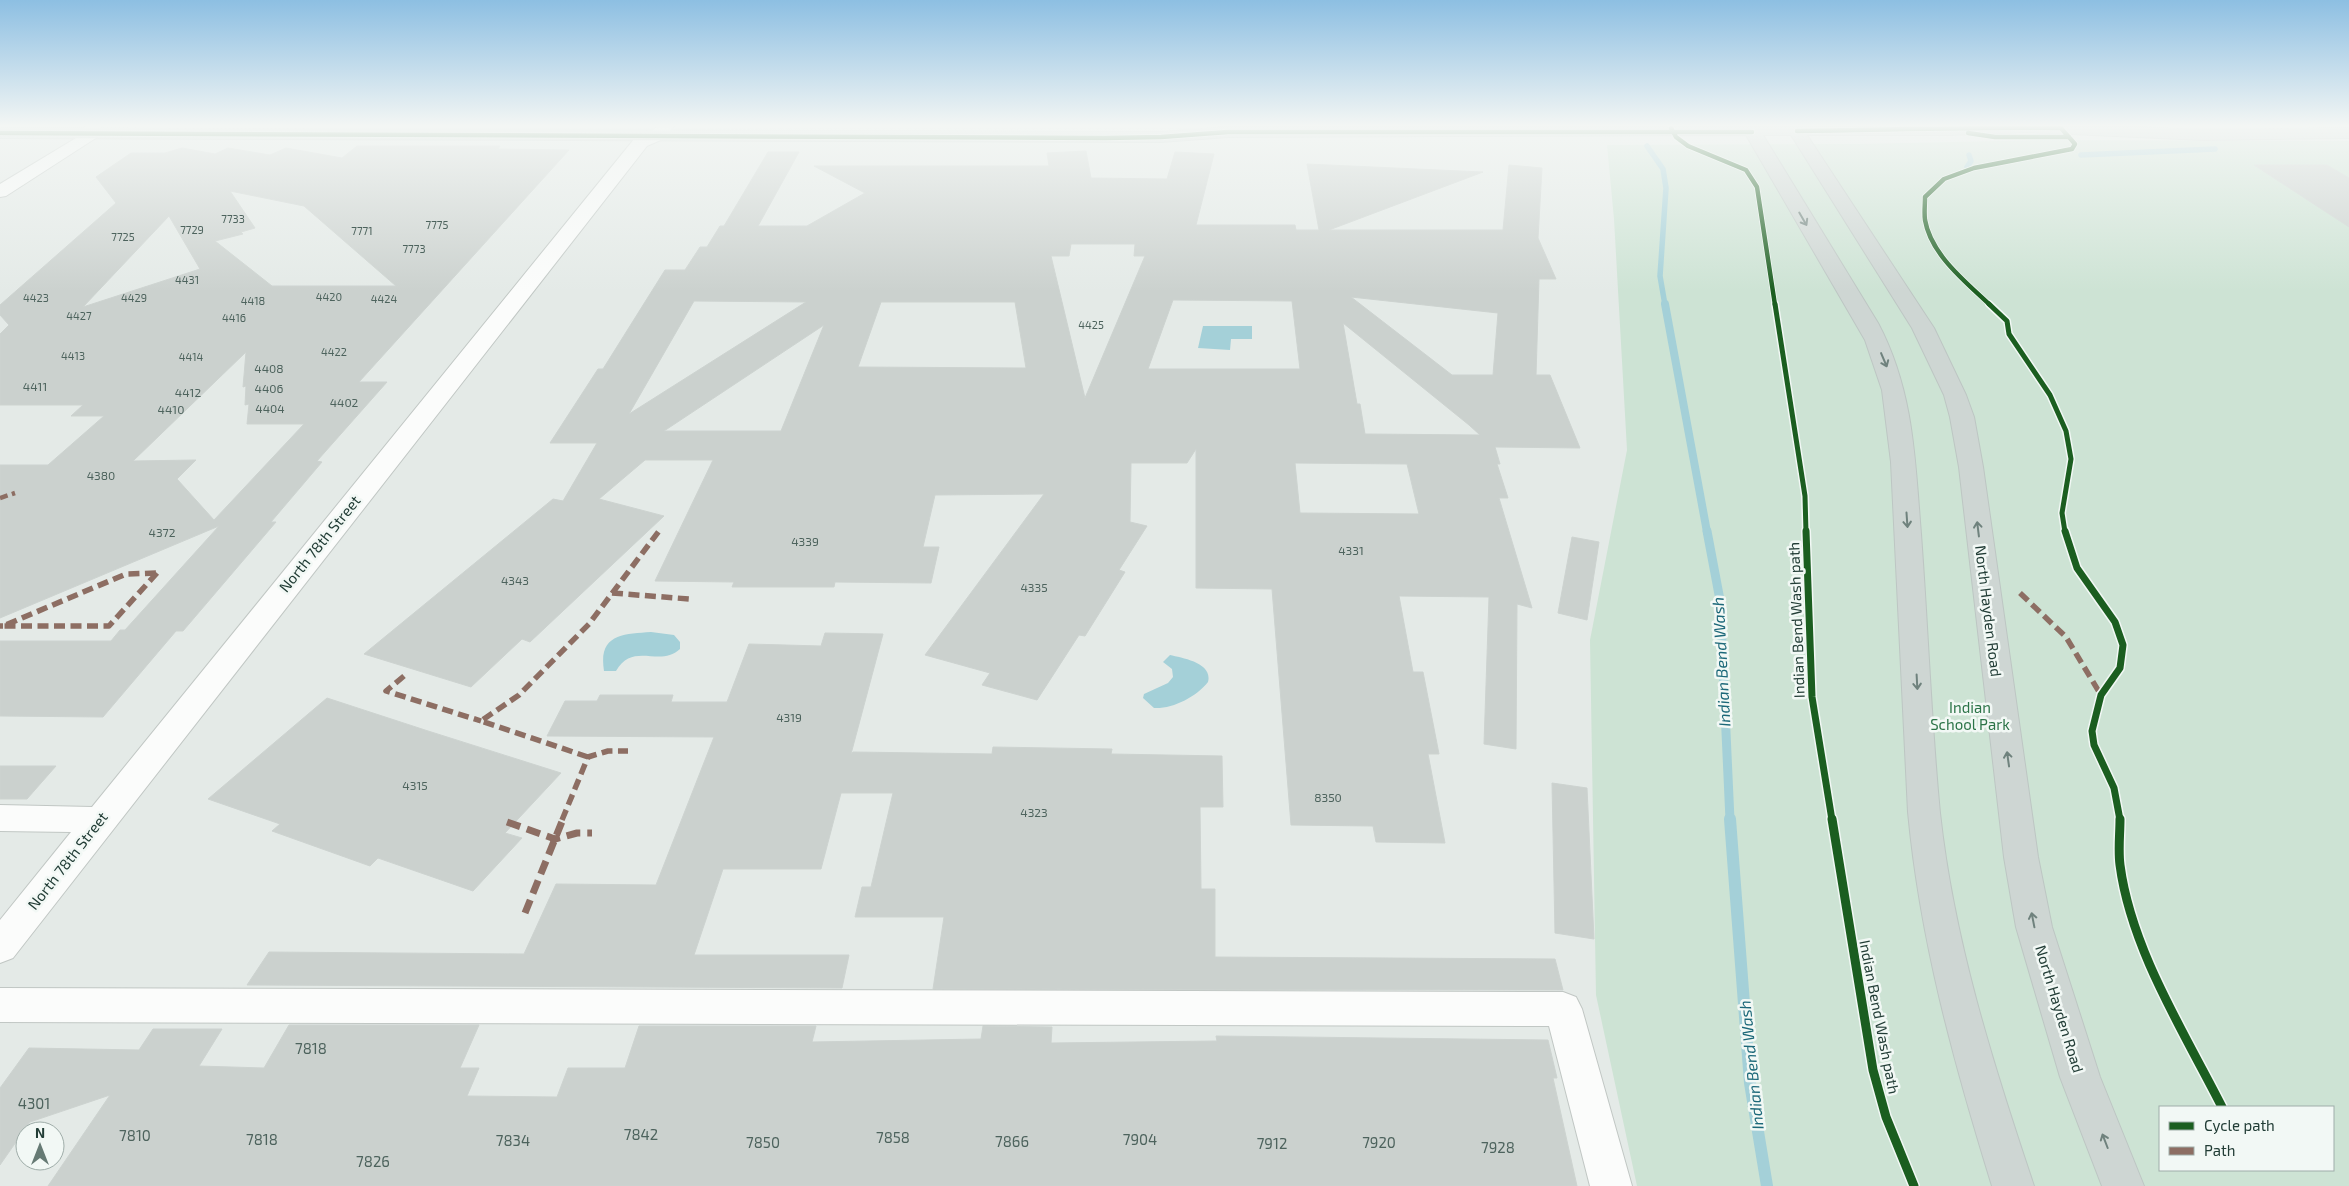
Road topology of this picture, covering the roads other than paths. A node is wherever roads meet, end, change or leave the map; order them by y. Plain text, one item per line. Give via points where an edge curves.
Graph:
1 (16, 181) edge
2 (611, 181) edge
3 (1781, 181) edge
4 (1829, 181) edge
5 (0, 192) edge
6 (0, 818) edge
7 (101, 820) junction
8 (0, 947) edge
9 (0, 1005) edge
10 (1611, 1186) edge
11 (2014, 1186) edge
12 (2123, 1186) edge

1 - 5 street
2 - 7 street, North 78th Street
3 -> 11 main road via 1867,323 1889,372 1902,455 1924,814 1934,886 1945,946 1971,1046
12 -> 4 main road, North Hayden Road via 2080,1077 2034,927 2021,857 1962,417 1923,328
6 - 7 street
7 - 8 street, North 78th Street
9 - 10 street via 1563,1008

